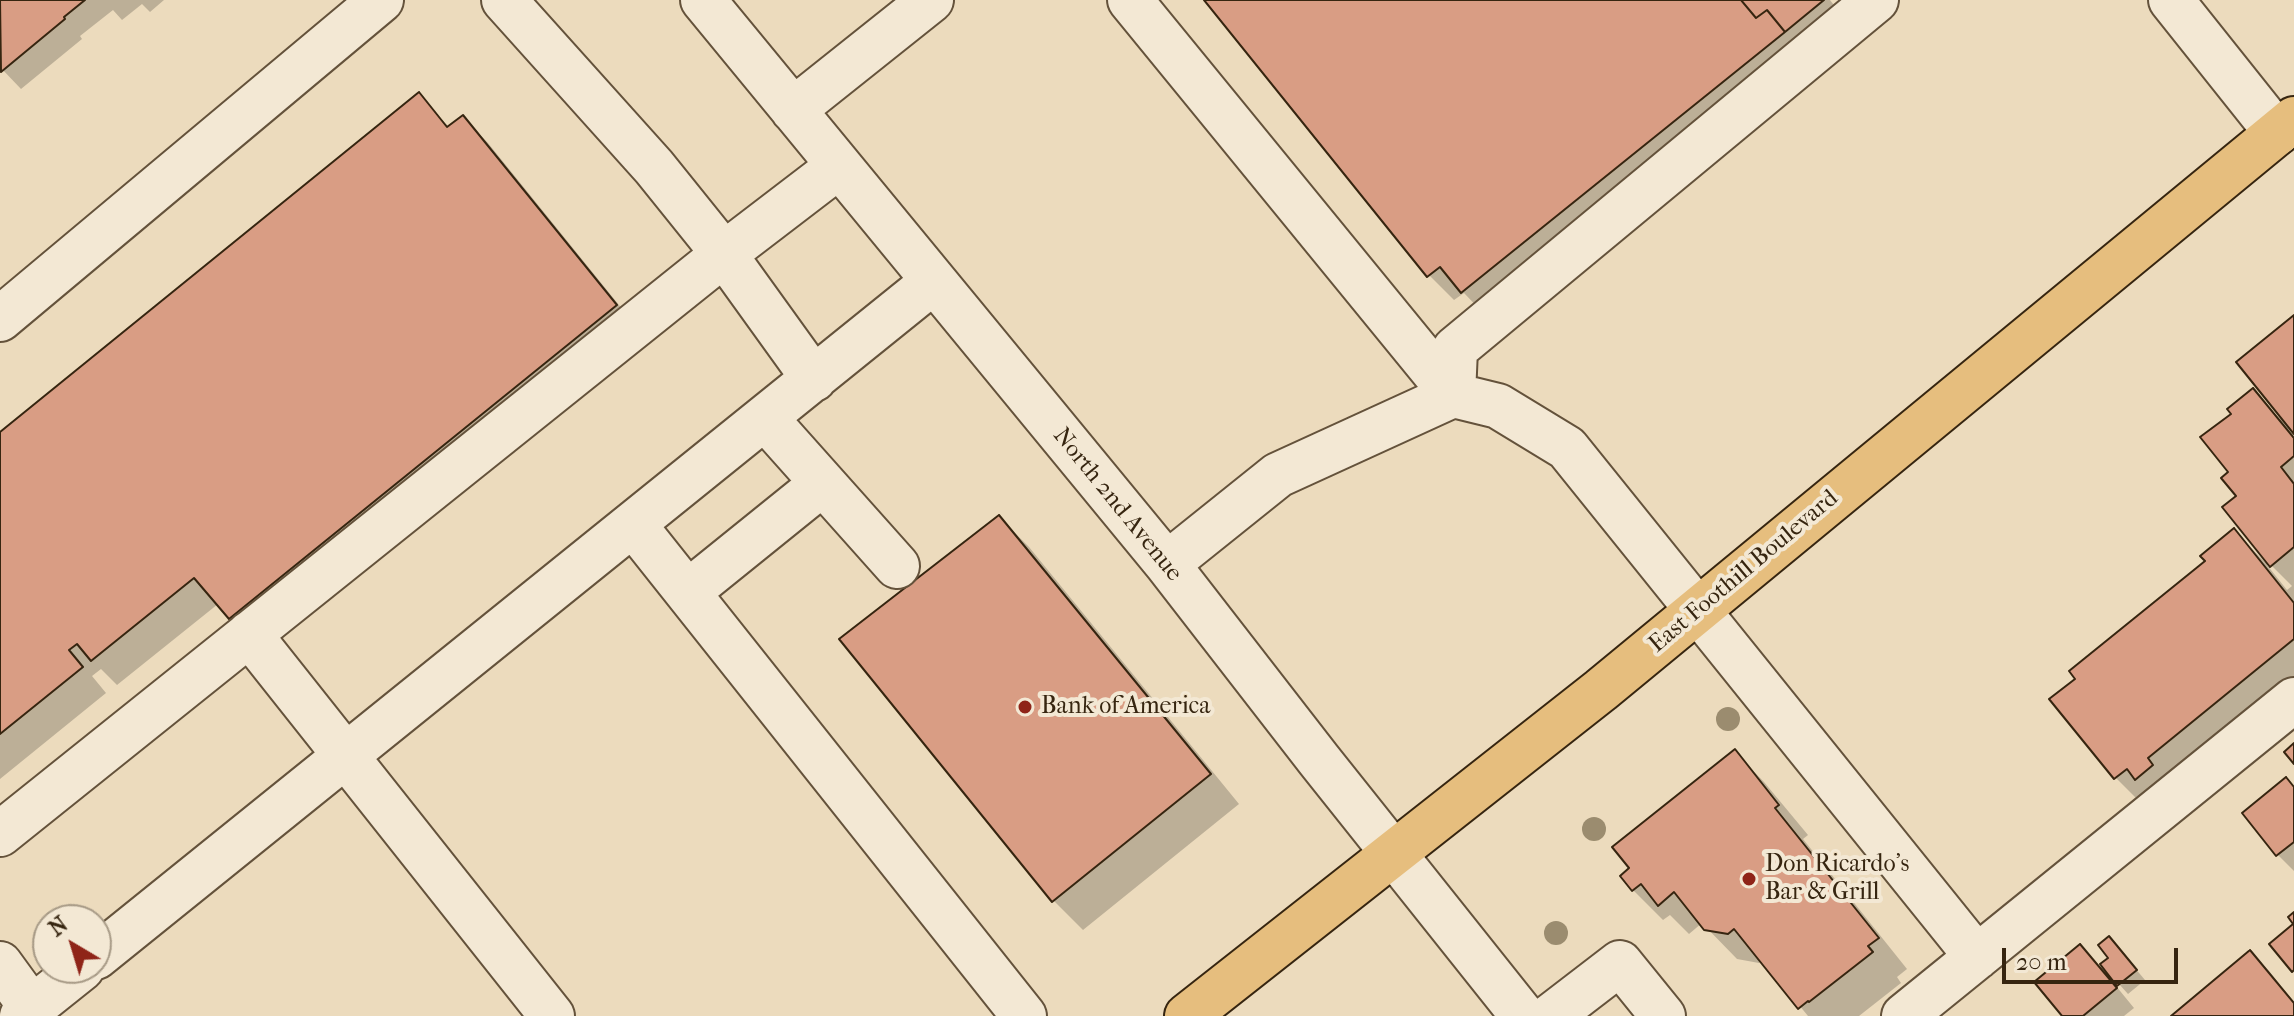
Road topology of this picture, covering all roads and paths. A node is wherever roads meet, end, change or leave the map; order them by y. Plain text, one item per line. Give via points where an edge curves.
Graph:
1 (381, 0) edge
2 (504, 0) edge
3 (703, 0) edge
4 (931, 0) edge
5 (1130, 0) edge
6 (1876, 0) edge
7 (2171, 0) edge
8 (793, 110) junction
9 (2285, 126) edge
10 (839, 166) junction
11 (724, 254) junction
12 (934, 281) junction
13 (0, 319) edge
14 (814, 379) junction
15 (1453, 395) junction
16 (765, 418) junction
17 (823, 483) junction
18 (633, 524) junction
19 (1167, 564) junction
20 (897, 566) dead end
21 (688, 592) junction
22 (1698, 610) junction
23 (249, 634) junction
24 (2294, 700) edge
25 (346, 755) junction
26 (0, 834) edge
27 (1392, 853) junction
28 (112, 944) edge
29 (1977, 957) junction
30 (0, 964) edge
31 (62, 984) edge
32 (27, 1012) edge
33 (552, 1016) edge
34 (1024, 1016) edge
35 (1187, 1016) edge
36 (1523, 1016) edge
37 (1551, 1016) edge
38 (1663, 1016) edge
39 (1904, 1016) edge

1 - 13 street
2 - 11 street via 654,167
3 - 8 street, North 2nd Avenue
4 - 8 street
5 - 15 street
6 - 15 street via 1455,349
7 - 9 street
8 - 10 street, North 2nd Avenue
9 - 22 main road, East Foothill Boulevard
10 - 11 street
10 - 12 street, North 2nd Avenue
11 - 14 street
11 - 23 street
12 - 14 street
12 - 19 street, North 2nd Avenue
14 - 16 street
15 - 19 street via 1278,475
15 - 22 street via 1498,406 1567,448
16 - 17 street
16 - 18 street
17 - 20 street
17 - 21 street
18 - 21 street
18 - 25 street
19 - 27 street, North 2nd Avenue
21 - 34 street
22 - 27 main road, East Foothill Boulevard
22 - 29 street
23 - 25 street
23 - 26 street
24 - 29 street
25 - 28 street
25 - 33 street
27 - 35 main road, East Foothill Boulevard
27 - 36 street, North 2nd Avenue
29 - 39 street
30 - 32 street
31 - 32 street
37 - 38 street via 1620,963

